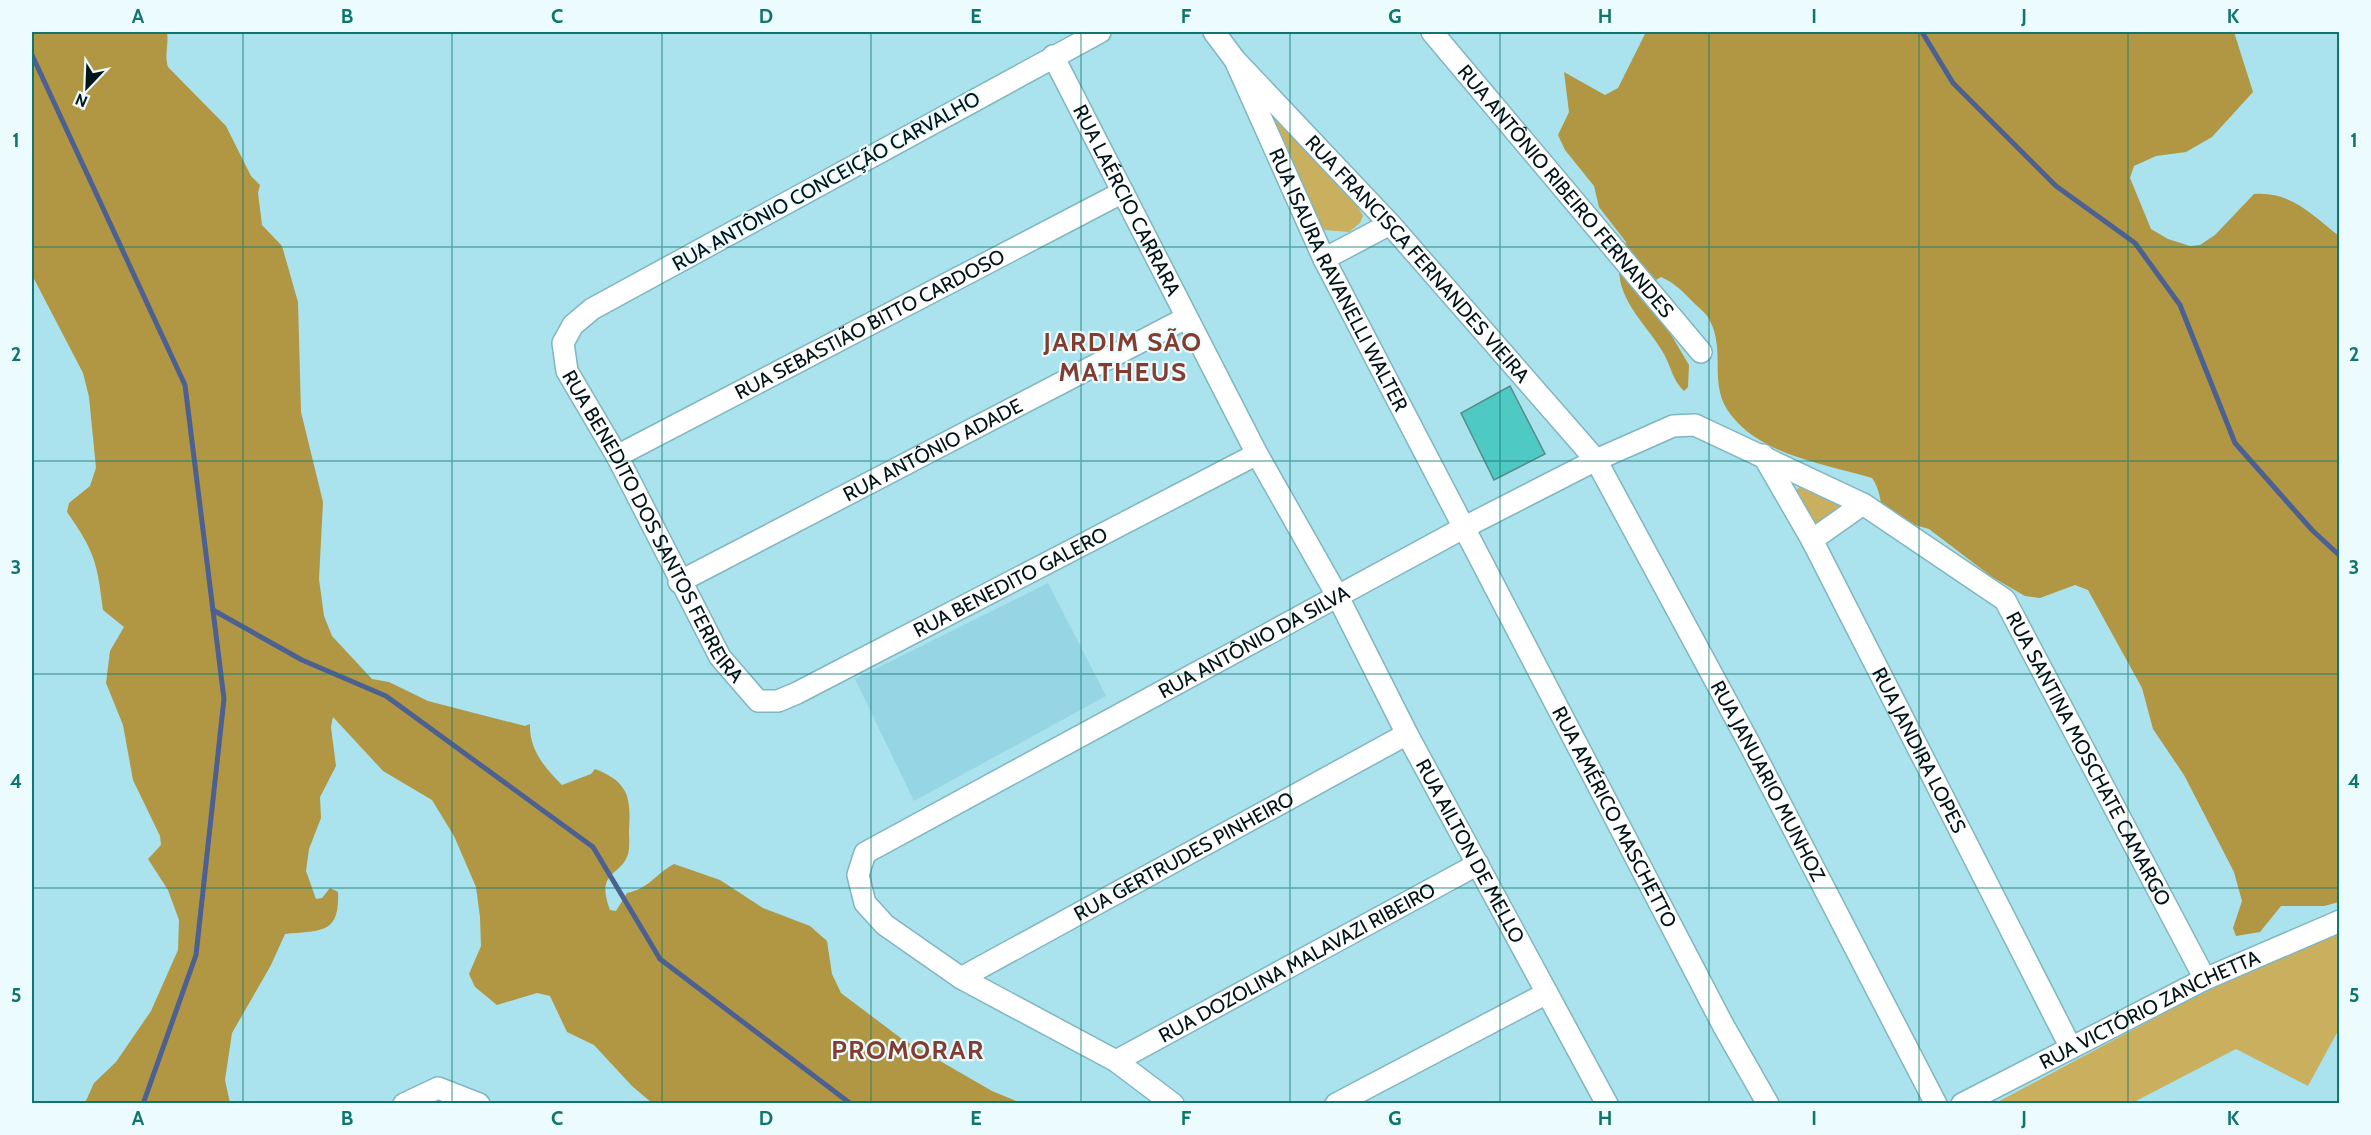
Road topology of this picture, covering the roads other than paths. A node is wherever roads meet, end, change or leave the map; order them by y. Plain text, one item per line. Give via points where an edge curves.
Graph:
1 (1100, 32) edge
2 (1214, 32) edge
3 (1432, 32) edge
4 (1053, 56) junction
5 (1235, 60) junction
6 (1123, 192) junction
7 (1390, 224) junction
8 (1324, 260) junction
9 (1186, 318) junction
10 (563, 343) joint
11 (1701, 352) dead end
12 (1695, 425) joint
13 (1257, 454) junction
14 (1763, 455) junction
15 (617, 456) junction
16 (1596, 460) junction
17 (1863, 504) junction
18 (1465, 527) junction
19 (1812, 540) junction
20 (680, 582) junction
21 (1338, 597) junction
22 (759, 701) joint
23 (1407, 734) junction
24 (1478, 864) junction
25 (2340, 921) edge
26 (961, 978) junction
27 (2205, 979) junction
28 (1547, 993) junction
29 (2071, 1048) junction
30 (1116, 1061) junction
31 (404, 1104) edge
32 (479, 1104) edge
33 (1173, 1104) edge
34 (1336, 1104) edge
35 (1607, 1104) edge
36 (1767, 1104) edge
37 (1936, 1104) edge
38 (1962, 1104) edge

1 - 4 street, RUA ANTÔNIO CONCEIÇÃO CARVALHO
2 - 5 street, RUA ISAURA RAVANELLI WALTER
3 - 11 street, RUA ANTÔNIO RIBEIRO FERNANDES
4 - 6 street, RUA LAÉRCIO CARRARA
4 - 10 street, RUA ANTÔNIO CONCEIÇÃO CARVALHO via 591,309 573,325
5 - 7 street, RUA FRANCISCA FERNANDES VIEIRA
5 - 8 street, RUA ISAURA RAVANELLI WALTER
6 - 9 street, RUA LAÉRCIO CARRARA
6 - 15 street, RUA SEBASTIÃO BITTO CARDOSO
7 - 8 street
7 - 16 street, RUA FRANCISCA FERNANDES VIEIRA
8 - 18 street, RUA ISAURA RAVANELLI WALTER
9 - 13 street, RUA LAÉRCIO CARRARA
9 - 20 street, RUA ANTÔNIO ADADE
10 - 15 street, RUA BENEDITO DOS SANTOS FERREIRA via 567,371
12 - 14 street, RUA SANTINA MOSCHATE CAMARGO
12 - 16 street, RUA ANTÔNIO DA SILVA via 1672,426
13 - 21 street, RUA LAÉRCIO CARRARA
13 - 22 street, RUA BENEDITO GALERO via 796,693 778,701
14 - 17 street, RUA SANTINA MOSCHATE CAMARGO
14 - 19 street, RUA JANDIRA LOPES
15 - 20 street, RUA BENEDITO DOS SANTOS FERREIRA
16 - 18 street, RUA ANTÔNIO DA SILVA
16 - 37 street, RUA JANUARIO MUNHOZ via 1749,743
17 - 19 street
17 - 27 street, RUA SANTINA MOSCHATE CAMARGO via 2005,600
18 - 21 street, RUA ANTÔNIO DA SILVA
18 - 36 street, RUA AMÉRICO MASCHETTO
19 - 29 street, RUA JANDIRA LOPES
20 - 22 street, RUA BENEDITO DOS SANTOS FERREIRA via 720,657
21 - 23 street, RUA AILTON DE MELLO
21 - 26 street, RUA ANTÔNIO DA SILVA via 865,853 858,875 865,903 885,925
23 - 24 street, RUA AILTON DE MELLO
23 - 26 street, RUA GERTRUDES PINHEIRO
24 - 28 street, RUA AILTON DE MELLO
24 - 30 street, RUA DOZOLINA MALAVAZI RIBEIRO
25 - 27 street, RUA VICTÓRIO ZANCHETTA
26 - 30 street
27 - 29 street, RUA VICTÓRIO ZANCHETTA
28 - 34 street
28 - 35 street, RUA AILTON DE MELLO
29 - 38 street, RUA VICTÓRIO ZANCHETTA
30 - 33 street
31 - 32 street via 438,1088

